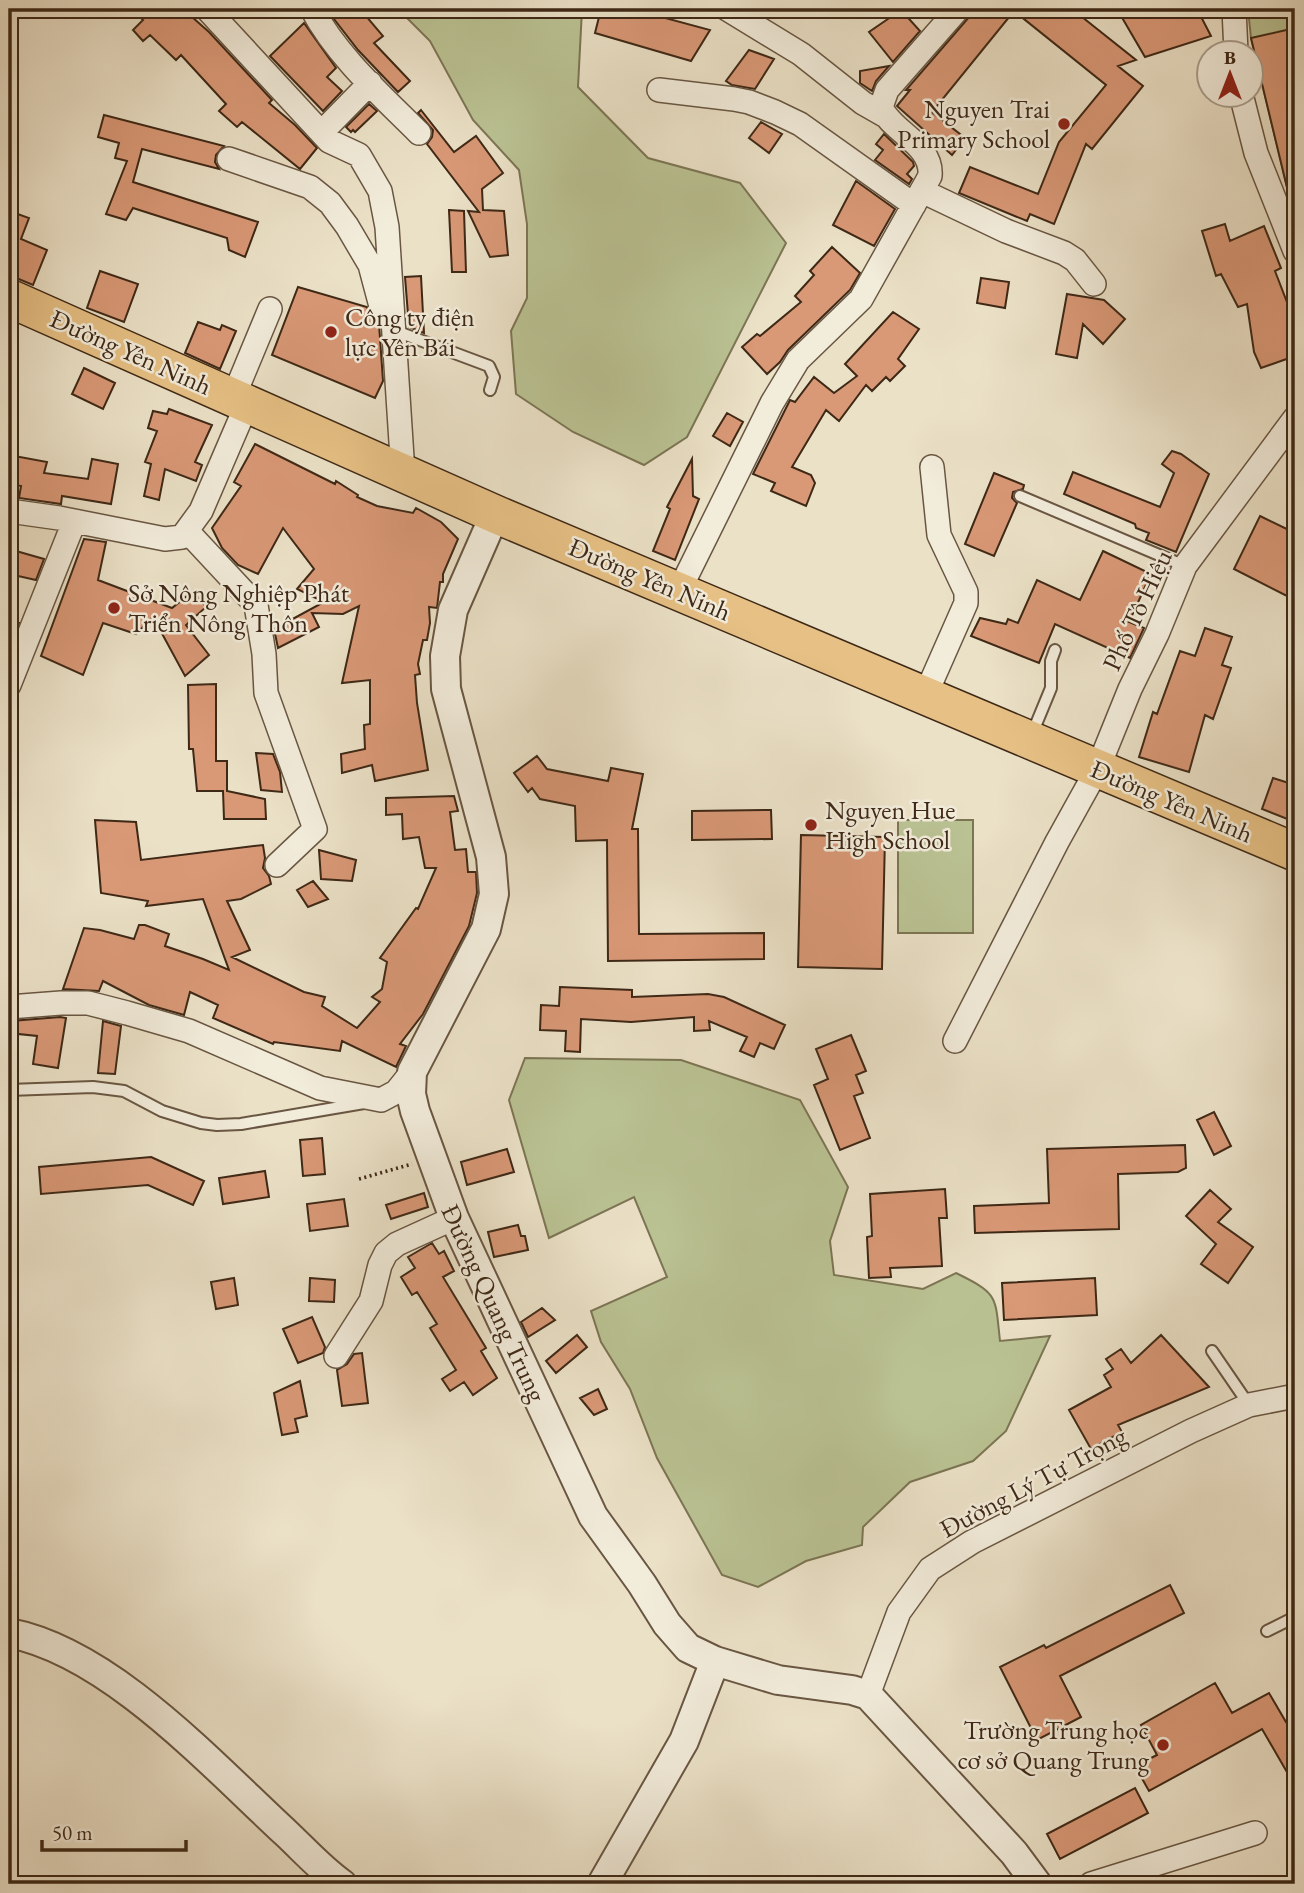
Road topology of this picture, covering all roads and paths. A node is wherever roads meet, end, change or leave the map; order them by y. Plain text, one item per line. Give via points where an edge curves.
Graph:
1 (207, 9) edge
2 (312, 9) edge
3 (727, 9) edge
4 (958, 9) edge
5 (1234, 9) edge
6 (1235, 38) edge
7 (370, 83) junction
8 (659, 90) dead end
9 (1245, 108) edge
10 (884, 115) junction
11 (322, 132) junction
12 (419, 133) dead end
13 (229, 159) dead end
14 (918, 198) junction
15 (1295, 251) edge
16 (1094, 284) dead end
17 (9, 298) edge
18 (270, 309) dead end
19 (393, 330) junction
20 (395, 358) junction
21 (490, 390) dead end
22 (240, 401) junction
23 (1295, 418) edge
24 (932, 467) dead end
25 (403, 473) junction
26 (1020, 496) dead end
27 (9, 511) edge
28 (495, 514) junction
29 (74, 522) junction
30 (188, 532) junction
31 (1185, 566) junction
32 (678, 591) junction
33 (1055, 650) dead end
34 (9, 685) edge
35 (925, 696) junction
36 (1030, 740) junction
37 (1098, 768) junction
38 (1295, 852) edge
39 (277, 865) dead end
40 (9, 1007) edge
41 (955, 1041) dead end
42 (412, 1072) junction
43 (9, 1090) edge
44 (381, 1100) junction
45 (430, 1158) junction
46 (359, 1179) dead end
47 (454, 1218) junction
48 (1212, 1351) dead end
49 (335, 1356) dead end
50 (1295, 1396) edge
51 (1249, 1405) junction
52 (1295, 1617) edge
53 (1268, 1631) dead end
54 (9, 1633) edge
55 (715, 1661) junction
56 (868, 1695) junction
57 (1255, 1833) dead end
58 (342, 1884) edge
59 (602, 1884) edge
60 (1037, 1884) edge
61 (1091, 1884) edge

1 - 11 street
2 - 7 street via 323,29
3 - 10 street via 801,54
4 - 10 street via 887,90 881,107
5 - 6 street
7 - 11 street
7 - 12 street
8 - 14 street via 749,102 775,112
9 - 15 street via 1256,153
10 - 14 street via 930,162 930,176
11 - 19 street via 329,141 359,155 380,191 387,227
13 - 20 street via 310,187 330,203 370,264
14 - 16 street via 1064,253
14 - 32 street via 861,299 798,360
17 - 22 main road, Đường Yên Ninh
18 - 22 street
19 - 20 street
19 - 21 lane via 489,366 494,377
20 - 25 street
22 - 25 main road, Đường Yên Ninh
22 - 30 street via 201,511
23 - 31 street, Phố Tô Hiệu
24 - 35 street via 939,535 966,592 966,603
25 - 28 main road, Đường Yên Ninh
26 - 31 lane
27 - 29 street
28 - 32 main road, Đường Yên Ninh
28 - 42 street via 453,610 445,656 446,689 488,844 494,894 486,929
29 - 30 street via 165,539
29 - 34 street
30 - 39 street via 256,605 266,693 314,829
31 - 37 street, Phố Tô Hiệu
32 - 35 main road, Đường Yên Ninh
33 - 36 lane via 1051,688
35 - 36 main road, Đường Yên Ninh
36 - 37 main road, Đường Yên Ninh
37 - 38 main road, Đường Yên Ninh
37 - 41 street, Phố Tô Hiệu
40 - 44 street via 88,1003 189,1031 320,1088
42 - 44 street via 396,1092
42 - 45 street, Đường Quang Trung via 411,1094
43 - 44 lane via 93,1087 124,1091 162,1111 217,1125
45 - 46 path
45 - 47 street, Đường Quang Trung
47 - 49 street via 386,1253 371,1301
47 - 55 street, Đường Quang Trung via 593,1516 667,1624 688,1648
48 - 51 lane
50 - 51 street, Đường Lý Tự Trọng
51 - 56 street, Đường Lý Tự Trọng via 984,1536 930,1569 899,1612
52 - 53 lane
54 - 58 street via 68,1652 150,1709
55 - 56 street, Đường Quang Trung via 778,1680
55 - 59 street via 684,1741
56 - 60 street via 1014,1853
57 - 61 street

